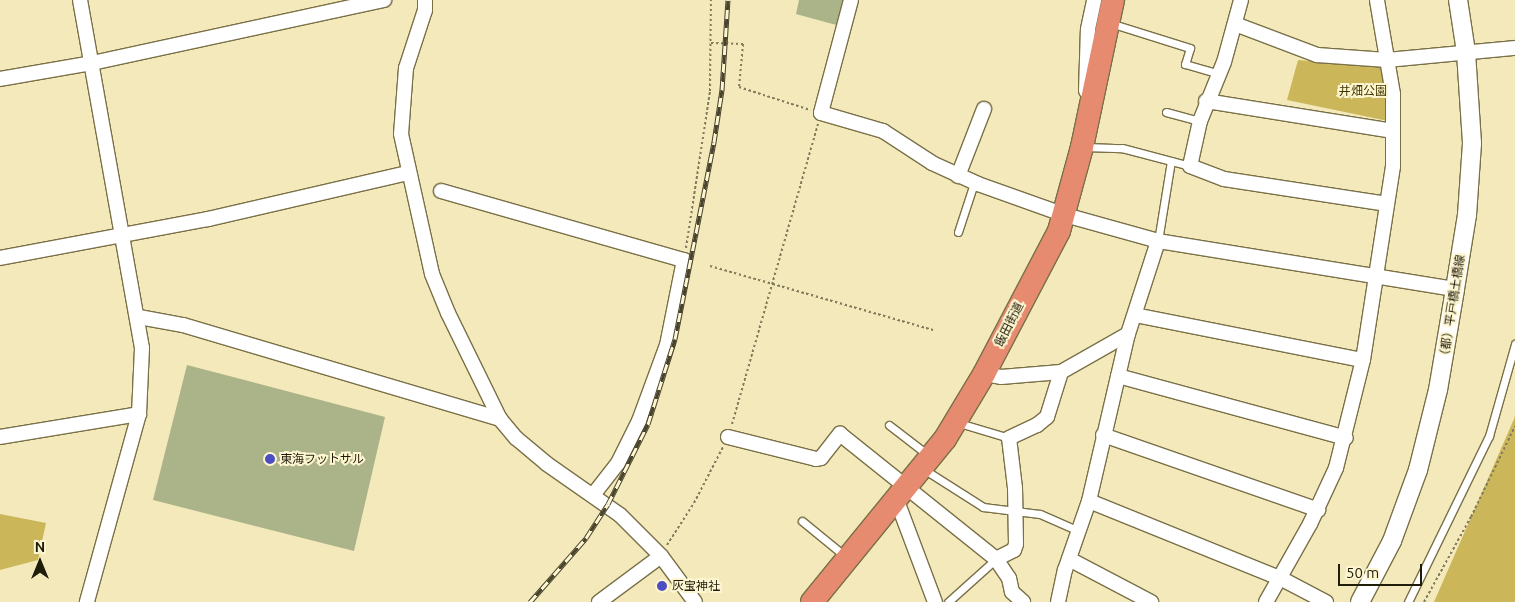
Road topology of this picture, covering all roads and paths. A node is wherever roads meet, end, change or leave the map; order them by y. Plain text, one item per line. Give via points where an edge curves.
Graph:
1 (80, 0) edge
2 (384, 0) edge
3 (425, 0) edge
4 (711, 0) edge
5 (851, 0) edge
6 (1094, 0) edge
7 (1113, 0) edge
8 (1241, 0) edge
9 (1377, 0) edge
10 (1458, 0) edge
11 (1107, 22) junction
12 (1235, 24) junction
13 (711, 43) junction
14 (1515, 48) edge
15 (1466, 52) junction
16 (1387, 60) junction
17 (92, 62) junction
18 (1217, 73) junction
19 (0, 79) edge
20 (1206, 101) junction
21 (984, 109) dead end
22 (1166, 112) dead end
23 (821, 113) junction
24 (1086, 115) junction
25 (1200, 121) junction
26 (1394, 131) junction
27 (1082, 147) junction
28 (1170, 161) junction
29 (1190, 166) junction
30 (408, 173) junction
31 (958, 176) junction
32 (974, 183) junction
33 (441, 192) dead end
34 (1388, 204) junction
35 (1065, 215) junction
36 (958, 232) dead end
37 (123, 236) junction
38 (1158, 241) junction
39 (0, 258) edge
40 (684, 260) junction
41 (710, 266) dead end
42 (1377, 276) junction
43 (771, 286) junction
44 (1455, 289) junction
45 (1136, 315) junction
46 (139, 317) junction
47 (933, 330) dead end
48 (1128, 334) junction
49 (1515, 344) edge
50 (1363, 360) junction
51 (1060, 372) junction
52 (984, 374) junction
53 (1118, 376) junction
54 (139, 414) junction
55 (500, 419) junction
56 (956, 422) junction
57 (889, 425) dead end
58 (1515, 426) edge
59 (1103, 435) junction
60 (0, 437) edge
61 (728, 437) dead end
62 (1009, 438) junction
63 (1346, 438) junction
64 (927, 463) junction
65 (594, 494) junction
66 (903, 494) junction
67 (1089, 501) junction
68 (1318, 510) junction
69 (1016, 511) junction
70 (802, 521) dead end
71 (1080, 531) junction
72 (661, 556) junction
73 (848, 558) junction
74 (996, 559) junction
75 (1069, 559) junction
76 (1280, 578) junction
77 (1129, 597) edge
78 (86, 602) edge
79 (599, 602) edge
80 (694, 602) edge
81 (812, 602) edge
82 (935, 602) edge
83 (948, 602) edge
84 (1023, 602) edge
85 (1058, 602) edge
86 (1151, 602) edge
87 (1266, 602) edge
88 (1326, 602) edge
89 (1360, 602) edge
90 (1408, 602) edge
91 (1424, 602) edge

1 - 17 street
2 - 17 street
3 - 30 street via 425,10 406,68 401,108 401,134
4 - 13 path
5 - 23 street
6 - 24 street via 1088,30
7 - 11 highway, 飯田街道
8 - 12 street
9 - 16 street
10 - 15 street, （都）平戸橋土橋線
11 - 18 lane via 1190,48 1185,64
11 - 24 highway, 飯田街道
12 - 16 street via 1317,54
12 - 18 street via 1224,62
13 - 23 path via 742,44 739,87
13 - 40 path via 705,128
14 - 15 street
15 - 16 street
15 - 44 street, （都）平戸橋土橋線 via 1472,175
16 - 26 street via 1393,94
17 - 19 street
17 - 37 street
18 - 20 street
20 - 25 street
20 - 26 street
21 - 31 street
22 - 25 lane
23 - 31 street via 883,131
23 - 43 path
24 - 27 highway, 飯田街道
25 - 29 street
26 - 34 street
27 - 28 lane via 1122,148
27 - 35 highway, 飯田街道
28 - 29 lane
28 - 38 lane
29 - 34 street via 1224,179
30 - 37 street
30 - 55 street via 432,274
31 - 32 street
32 - 35 street
32 - 36 lane
33 - 40 street
34 - 42 street
35 - 38 street
35 - 52 highway, 飯田街道
37 - 39 street
37 - 46 street
38 - 42 street
38 - 45 street
40 - 65 street via 667,345 639,421 618,463
41 - 43 path
42 - 44 street
42 - 50 street
43 - 47 path
44 - 89 street, （都）平戸橋土橋線 via 1438,390 1420,463 1392,541
45 - 48 street
45 - 50 street
46 - 54 street via 143,380
46 - 55 street via 183,325
48 - 51 street
48 - 53 street
49 - 90 lane via 1489,436
50 - 63 street
51 - 52 street via 1001,377
51 - 62 street via 1048,417 1037,426
52 - 56 highway, 飯田街道
53 - 59 street
53 - 63 street
54 - 60 street
54 - 78 street
55 - 65 street via 516,438 547,464
56 - 62 lane
56 - 64 highway, 飯田街道
57 - 64 lane
58 - 91 path via 1471,517
59 - 67 street
59 - 68 street
61 - 66 street via 816,459 821,458 840,434
62 - 69 street
63 - 68 street
64 - 66 highway, 飯田街道
64 - 69 lane via 983,507
65 - 72 street
66 - 73 highway, 飯田街道
66 - 74 street
66 - 82 street
67 - 71 street
67 - 76 street
68 - 76 street
69 - 71 lane via 1040,514
69 - 74 street via 1014,550
70 - 73 lane
71 - 75 street
72 - 79 street
72 - 80 street
73 - 81 highway, 飯田街道
74 - 83 lane
74 - 84 street via 1009,578 1012,592
75 - 77 street
75 - 85 street
76 - 87 street
76 - 88 street
77 - 86 street

